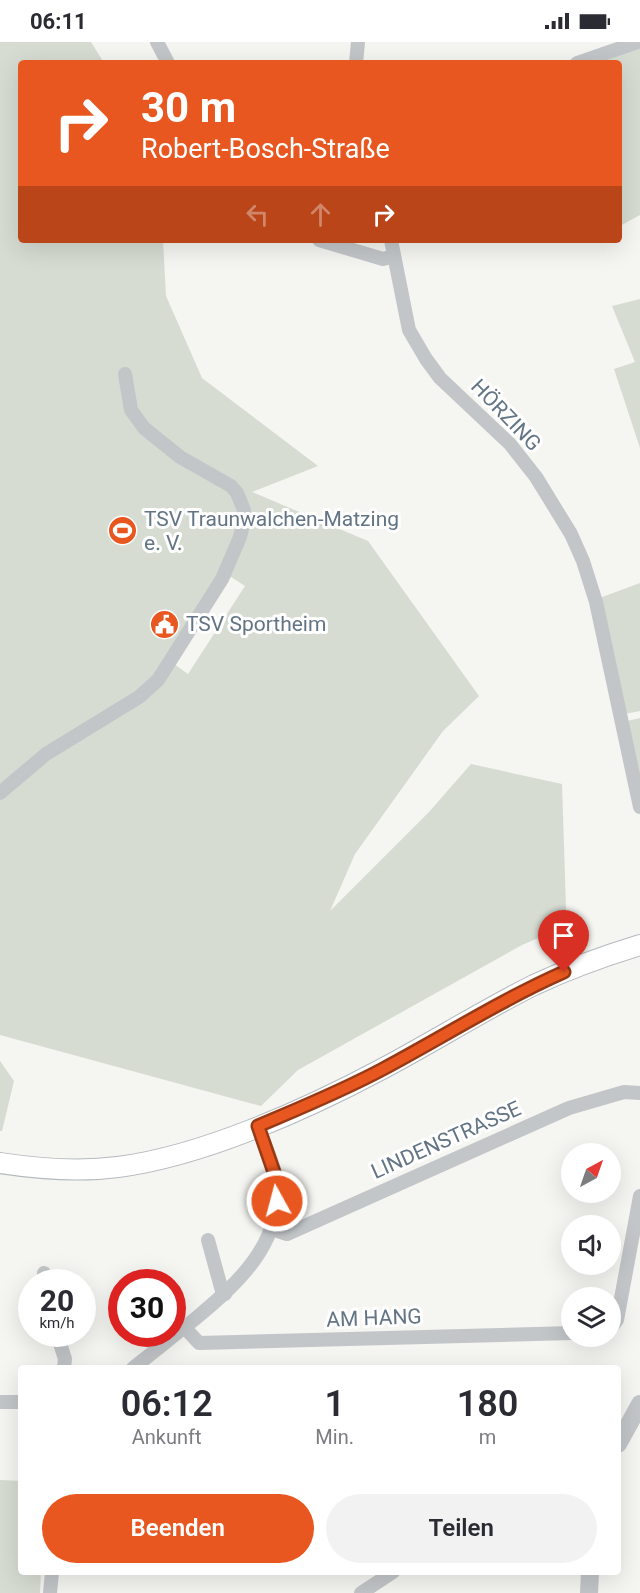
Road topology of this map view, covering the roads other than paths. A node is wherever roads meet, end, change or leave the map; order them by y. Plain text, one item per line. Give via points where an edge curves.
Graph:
1 (157, 42) edge
2 (358, 42) edge
3 (638, 42) edge
4 (166, 60) edge
5 (356, 60) edge
6 (586, 60) edge
7 (329, 243) edge
8 (392, 243) edge
9 (394, 256) junction
10 (125, 374) dead end
11 (0, 794) edge
12 (640, 807) edge
13 (640, 945) edge
14 (640, 1093) edge
15 (258, 1126) junction
16 (0, 1163) edge
17 (640, 1196) edge
18 (272, 1229) junction
19 (208, 1240) dead end
20 (225, 1294) junction
21 (621, 1298) edge
22 (186, 1325) edge
23 (186, 1329) edge
24 (561, 1333) edge
25 (61, 1347) edge
26 (160, 1347) edge
27 (64, 1365) edge
28 (138, 1365) edge
29 (0, 1402) edge
30 (18, 1402) edge
31 (640, 1404) edge
32 (621, 1439) edge
33 (52, 1575) edge
34 (388, 1575) edge
35 (590, 1575) edge
36 (50, 1593) edge
37 (361, 1593) edge
38 (588, 1593) edge

1 - 4 street
2 - 5 street
3 - 6 street
7 - 9 street via 383,259
8 - 9 street, HÖRZING
9 - 12 street, HÖRZING via 410,330 440,378 510,444 536,477 571,534 596,602
10 - 11 street via 131,410 144,428 180,457 224,481 237,493 244,510 240,537 216,589 158,680 139,698 46,754
13 - 15 main road via 579,965 533,986 381,1070
14 - 18 street, LINDENSTRASSE via 624,1092 569,1108 287,1234
15 - 16 main road via 187,1151 119,1167 59,1169
15 - 18 street via 277,1181
17 - 21 street
18 - 20 street via 260,1255
19 - 20 street
20 - 22 street
23 - 24 street, AM HANG via 199,1343
25 - 27 street
26 - 28 street
29 - 30 street
31 - 32 street
33 - 36 street
34 - 37 street
35 - 38 street

